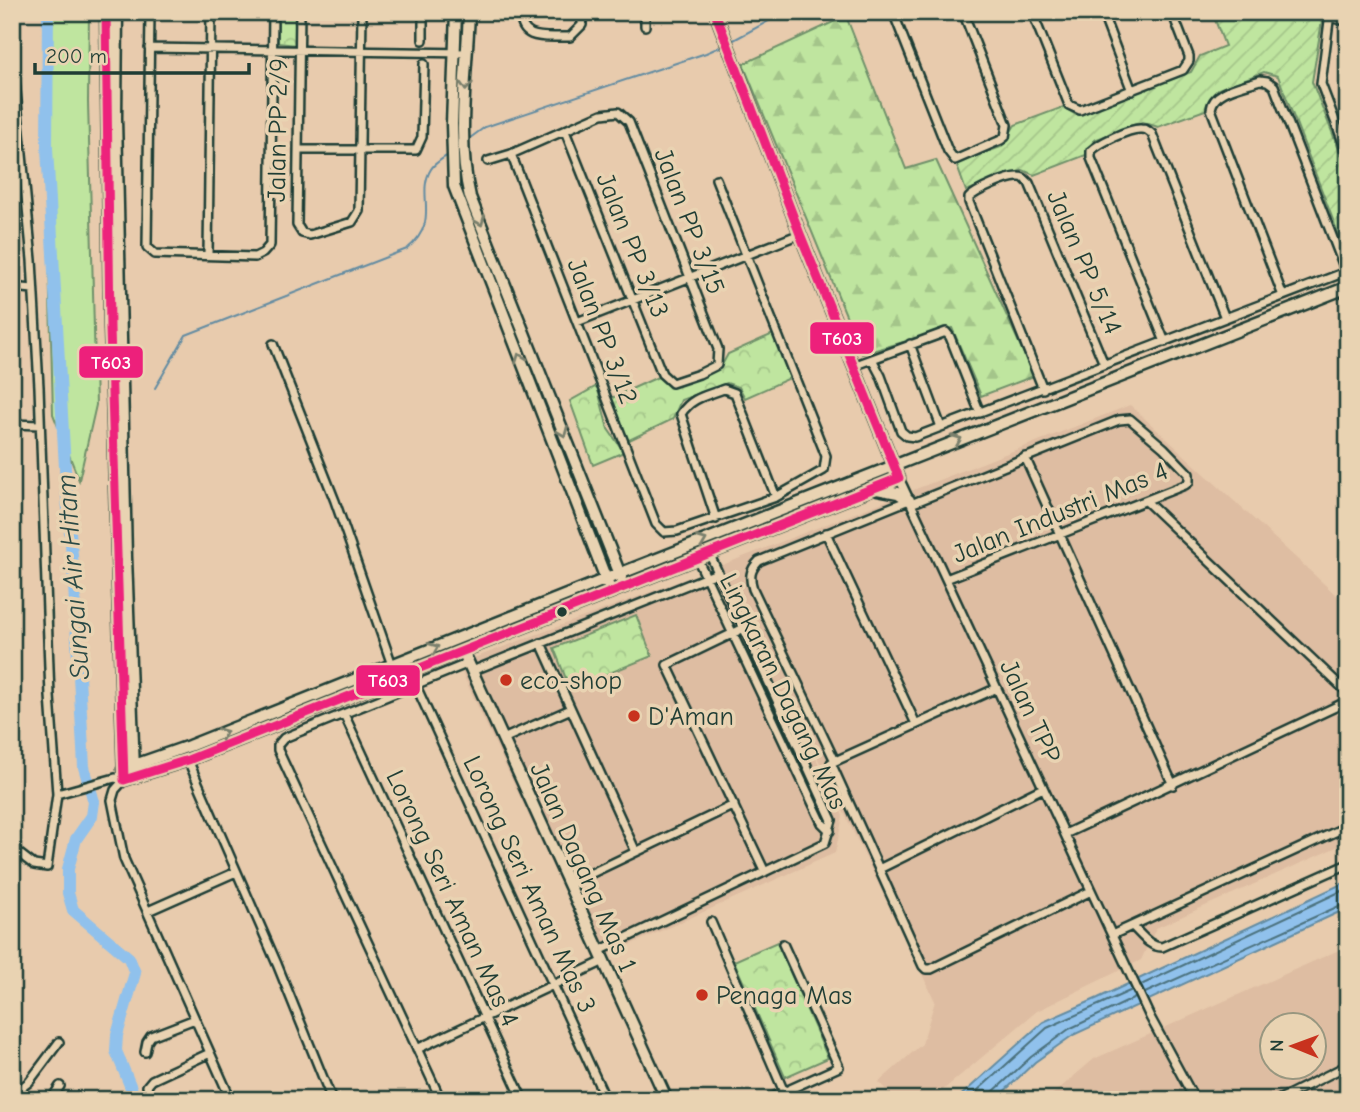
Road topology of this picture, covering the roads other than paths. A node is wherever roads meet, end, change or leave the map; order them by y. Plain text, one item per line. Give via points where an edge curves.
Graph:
1 (15, 12) edge
2 (106, 12) edge
3 (117, 12) edge
4 (150, 12) edge
5 (211, 12) edge
6 (273, 12) edge
7 (300, 12) edge
8 (362, 12) edge
9 (424, 12) edge
10 (456, 12) edge
11 (469, 12) edge
12 (521, 12) edge
13 (582, 12) edge
14 (645, 12) edge
15 (715, 12) edge
16 (894, 12) edge
17 (963, 12) edge
18 (1032, 12) edge
19 (1102, 12) edge
20 (1172, 12) edge
21 (1314, 12) edge
22 (1330, 14) edge
23 (1348, 20) edge
24 (645, 26) dead end
25 (423, 40) dead end
26 (149, 48) junction
27 (211, 49) junction
28 (272, 50) junction
29 (299, 50) junction
30 (362, 51) junction
31 (455, 52) junction
32 (467, 53) junction
33 (424, 64) dead end
34 (14, 80) edge
35 (1132, 91) junction
36 (15, 125) edge
37 (565, 131) junction
38 (298, 150) junction
39 (360, 151) junction
40 (511, 154) junction
41 (1348, 155) edge
42 (488, 161) dead end
43 (716, 179) dead end
44 (800, 234) junction
45 (208, 255) junction
46 (747, 255) junction
47 (1347, 271) edge
48 (689, 278) junction
49 (12, 287) edge
50 (1348, 287) edge
51 (33, 289) junction
52 (1283, 296) junction
53 (632, 300) junction
54 (1225, 318) junction
55 (577, 322) junction
56 (1165, 342) junction
57 (273, 344) dead end
58 (910, 344) junction
59 (872, 359) junction
60 (1104, 364) junction
61 (853, 366) junction
62 (662, 374) joint
63 (1044, 388) junction
64 (980, 413) junction
65 (12, 424) edge
66 (40, 425) junction
67 (941, 427) junction
68 (886, 445) junction
69 (917, 456) junction
70 (1026, 457) junction
71 (894, 465) junction
72 (869, 475) junction
73 (899, 478) junction
74 (874, 489) junction
75 (776, 497) junction
76 (910, 502) junction
77 (1147, 502) junction
78 (716, 519) junction
79 (826, 533) junction
80 (1060, 536) junction
81 (709, 553) junction
82 (612, 555) junction
83 (697, 558) junction
84 (598, 559) junction
85 (639, 566) junction
86 (717, 573) junction
87 (619, 574) junction
88 (706, 577) junction
89 (606, 579) junction
90 (946, 579) junction
91 (586, 587) junction
92 (625, 587) junction
93 (611, 592) junction
94 (744, 628) junction
95 (732, 634) junction
96 (541, 643) junction
97 (463, 651) junction
98 (392, 665) junction
99 (470, 667) junction
100 (416, 686) junction
101 (996, 688) junction
102 (1348, 693) edge
103 (1348, 701) edge
104 (571, 709) junction
105 (344, 714) junction
106 (916, 724) junction
107 (503, 740) junction
108 (188, 760) junction
109 (835, 761) junction
110 (123, 775) junction
111 (1173, 785) junction
112 (1043, 788) junction
113 (57, 794) junction
114 (734, 806) junction
115 (1348, 826) edge
116 (830, 831) junction
117 (1065, 834) junction
118 (12, 848) edge
119 (636, 852) junction
120 (1348, 864) edge
121 (879, 869) junction
122 (236, 872) junction
123 (765, 872) junction
124 (569, 884) junction
125 (1091, 891) junction
126 (148, 911) junction
127 (711, 922) dead end
128 (1132, 926) junction
129 (1112, 935) junction
130 (783, 944) dead end
131 (599, 951) junction
132 (604, 961) junction
133 (554, 984) junction
134 (485, 1017) junction
135 (195, 1019) junction
136 (59, 1042) dead end
137 (417, 1049) junction
138 (145, 1052) dead end
139 (210, 1053) junction
140 (1348, 1065) edge
141 (60, 1086) dead end
142 (784, 1092) junction
143 (12, 1095) edge
144 (51, 1100) edge
145 (149, 1100) edge
146 (231, 1100) edge
147 (332, 1100) edge
148 (441, 1100) edge
149 (523, 1100) edge
150 (606, 1100) edge
151 (667, 1100) edge
152 (766, 1100) edge
153 (1195, 1100) edge
154 (1278, 1100) edge

1 - 34 street
2 - 110 main road
3 - 110 main road
4 - 26 street
5 - 27 street
6 - 28 street
7 - 29 street, Jalan PP 2/9
8 - 30 street
9 - 25 street
10 - 31 main road
11 - 32 main road
12 - 13 street via 520,22 531,36 569,37 582,25
14 - 24 street
15 - 44 main road
16 - 17 street via 955,160 1001,140 1007,125
18 - 35 street via 1072,108 1080,110
19 - 35 street
20 - 35 street via 1189,55 1187,66 1178,74
21 - 22 main road
22 - 23 main road
22 - 41 street via 1321,84
26 - 27 street
26 - 45 street via 146,241 149,250 159,254
27 - 28 street
27 - 45 street
28 - 29 street
28 - 45 street via 270,245 255,257
29 - 30 street
29 - 38 street, Jalan PP 2/9
30 - 31 street
30 - 39 street
31 - 32 street
84 -> 31 main road via 454,186
32 -> 82 main road via 464,112 470,197
33 - 39 street via 416,150
34 - 36 street
36 - 51 street
37 - 40 street
37 - 48 street, Jalan PP 3/15 via 601,114 618,112 629,122
37 - 53 street, Jalan PP 3/13
38 - 39 street
38 - 39 street, Jalan PP 2/9 via 298,229 305,235 352,222 359,211
40 - 42 street
40 - 55 street, Jalan PP 3/12
43 - 46 street
44 - 46 street
44 - 61 main road
46 - 48 street
46 - 75 street via 826,456 824,470
47 - 52 street
47 - 52 street via 1274,86 1260,80 1217,96 1211,110
48 - 53 street
48 - 62 street, Jalan PP 3/15 via 718,349 717,365 672,383
49 - 51 street
69 -> 50 main road
51 - 66 street
52 - 54 street
53 - 55 street
53 - 62 street, Jalan PP 3/13
54 - 56 street
54 - 56 street via 1152,134 1138,128 1097,144 1091,158
55 - 78 street, Jalan PP 3/12 via 656,524 664,531 677,531
56 - 60 street
57 - 98 street
58 - 59 street
58 - 64 street via 946,332
58 - 67 street
59 - 61 street
59 - 67 street via 907,436
60 - 63 street
60 - 63 street, Jalan PP 5/14 via 1029,183 1015,177 975,193 969,202
61 - 68 main road
63 - 64 street
64 - 67 street
65 - 66 street
66 - 113 street
68 - 69 main road
68 - 71 main road
68 - 72 main road
69 - 71 main road
70 - 76 street
70 - 77 street, Jalan Industri Mas 4 via 1119,419 1130,419 1189,474 1189,482
70 - 80 street
71 - 72 main road
71 - 73 main road
85 -> 72 main road
73 - 74 main road
73 - 76 street, Jalan TPP
74 - 76 main road via 898,493
74 - 81 main road
75 - 78 street
75 - 78 street via 735,393 724,389 688,403 681,414
76 - 79 street
76 - 90 street, Jalan TPP
77 - 80 street, Jalan Industri Mas 4
77 - 102 street
79 - 106 street
79 - 109 street via 759,561 750,579
80 - 90 street, Jalan Industri Mas 4
80 - 111 street
81 - 83 main road
81 - 86 street, Lingkaran Dagang Mas
82 - 85 main road
82 - 87 main road
83 - 88 street, Lingkaran Dagang Mas
83 - 92 main road
84 - 89 main road
84 - 91 main road
85 - 87 main road
86 - 88 street
86 - 94 street, Lingkaran Dagang Mas
87 - 89 main road
87 - 92 main road
88 - 95 street, Lingkaran Dagang Mas
88 - 96 street
89 - 91 main road
89 - 93 main road
90 - 101 street, Jalan TPP
98 -> 91 main road
92 - 93 main road
93 - 97 main road
94 - 95 street
94 - 116 street, Lingkaran Dagang Mas via 832,820
95 - 114 street via 667,665
95 - 116 street, Lingkaran Dagang Mas via 822,823
96 - 99 street
96 - 104 street
97 - 99 main road, Jalan Dagang Mas 1
97 - 108 main road
110 -> 98 main road
99 - 100 street
99 - 107 main road, Jalan Dagang Mas 1
100 - 105 street
100 - 133 street, Lorong Seri Aman Mas 3
101 - 106 street
101 - 112 street, Jalan TPP
103 - 111 street
104 - 107 street
104 - 119 street
105 - 134 street, Lorong Seri Aman Mas 4
105 - 137 street via 284,738 278,750
106 - 109 street
107 - 124 main road, Jalan Dagang Mas 1
108 - 110 main road
108 - 122 street
109 - 121 street via 831,763
110 - 113 street
110 - 126 street via 112,800 124,859
111 - 117 street
112 - 117 street, Jalan TPP
112 - 121 street
113 - 118 street via 47,867 34,865
114 - 119 street
114 - 123 street
115 - 128 street
116 - 123 street via 825,843
117 - 125 street, Jalan TPP
119 - 124 street
120 - 128 street via 1161,947 1150,944
121 - 125 street via 926,969
122 - 126 street
122 - 147 street
123 - 131 street
124 - 131 main road, Jalan Dagang Mas 1
125 - 129 street, Jalan TPP
126 - 135 street
127 - 142 street
128 - 129 street
129 - 153 street, Jalan TPP
130 - 142 street via 839,1067
131 - 132 main road, Jalan Dagang Mas 1
132 - 133 street
132 - 151 main road, Jalan Dagang Mas 1
133 - 134 street
133 - 150 street, Lorong Seri Aman Mas 3
134 - 137 street
134 - 149 street, Lorong Seri Aman Mas 4
135 - 138 street via 151,1036
135 - 139 street
136 - 143 street via 29,1082
137 - 148 street
139 - 145 street via 152,1080 147,1086
139 - 146 street
140 - 154 street
141 - 144 street
142 - 152 street

